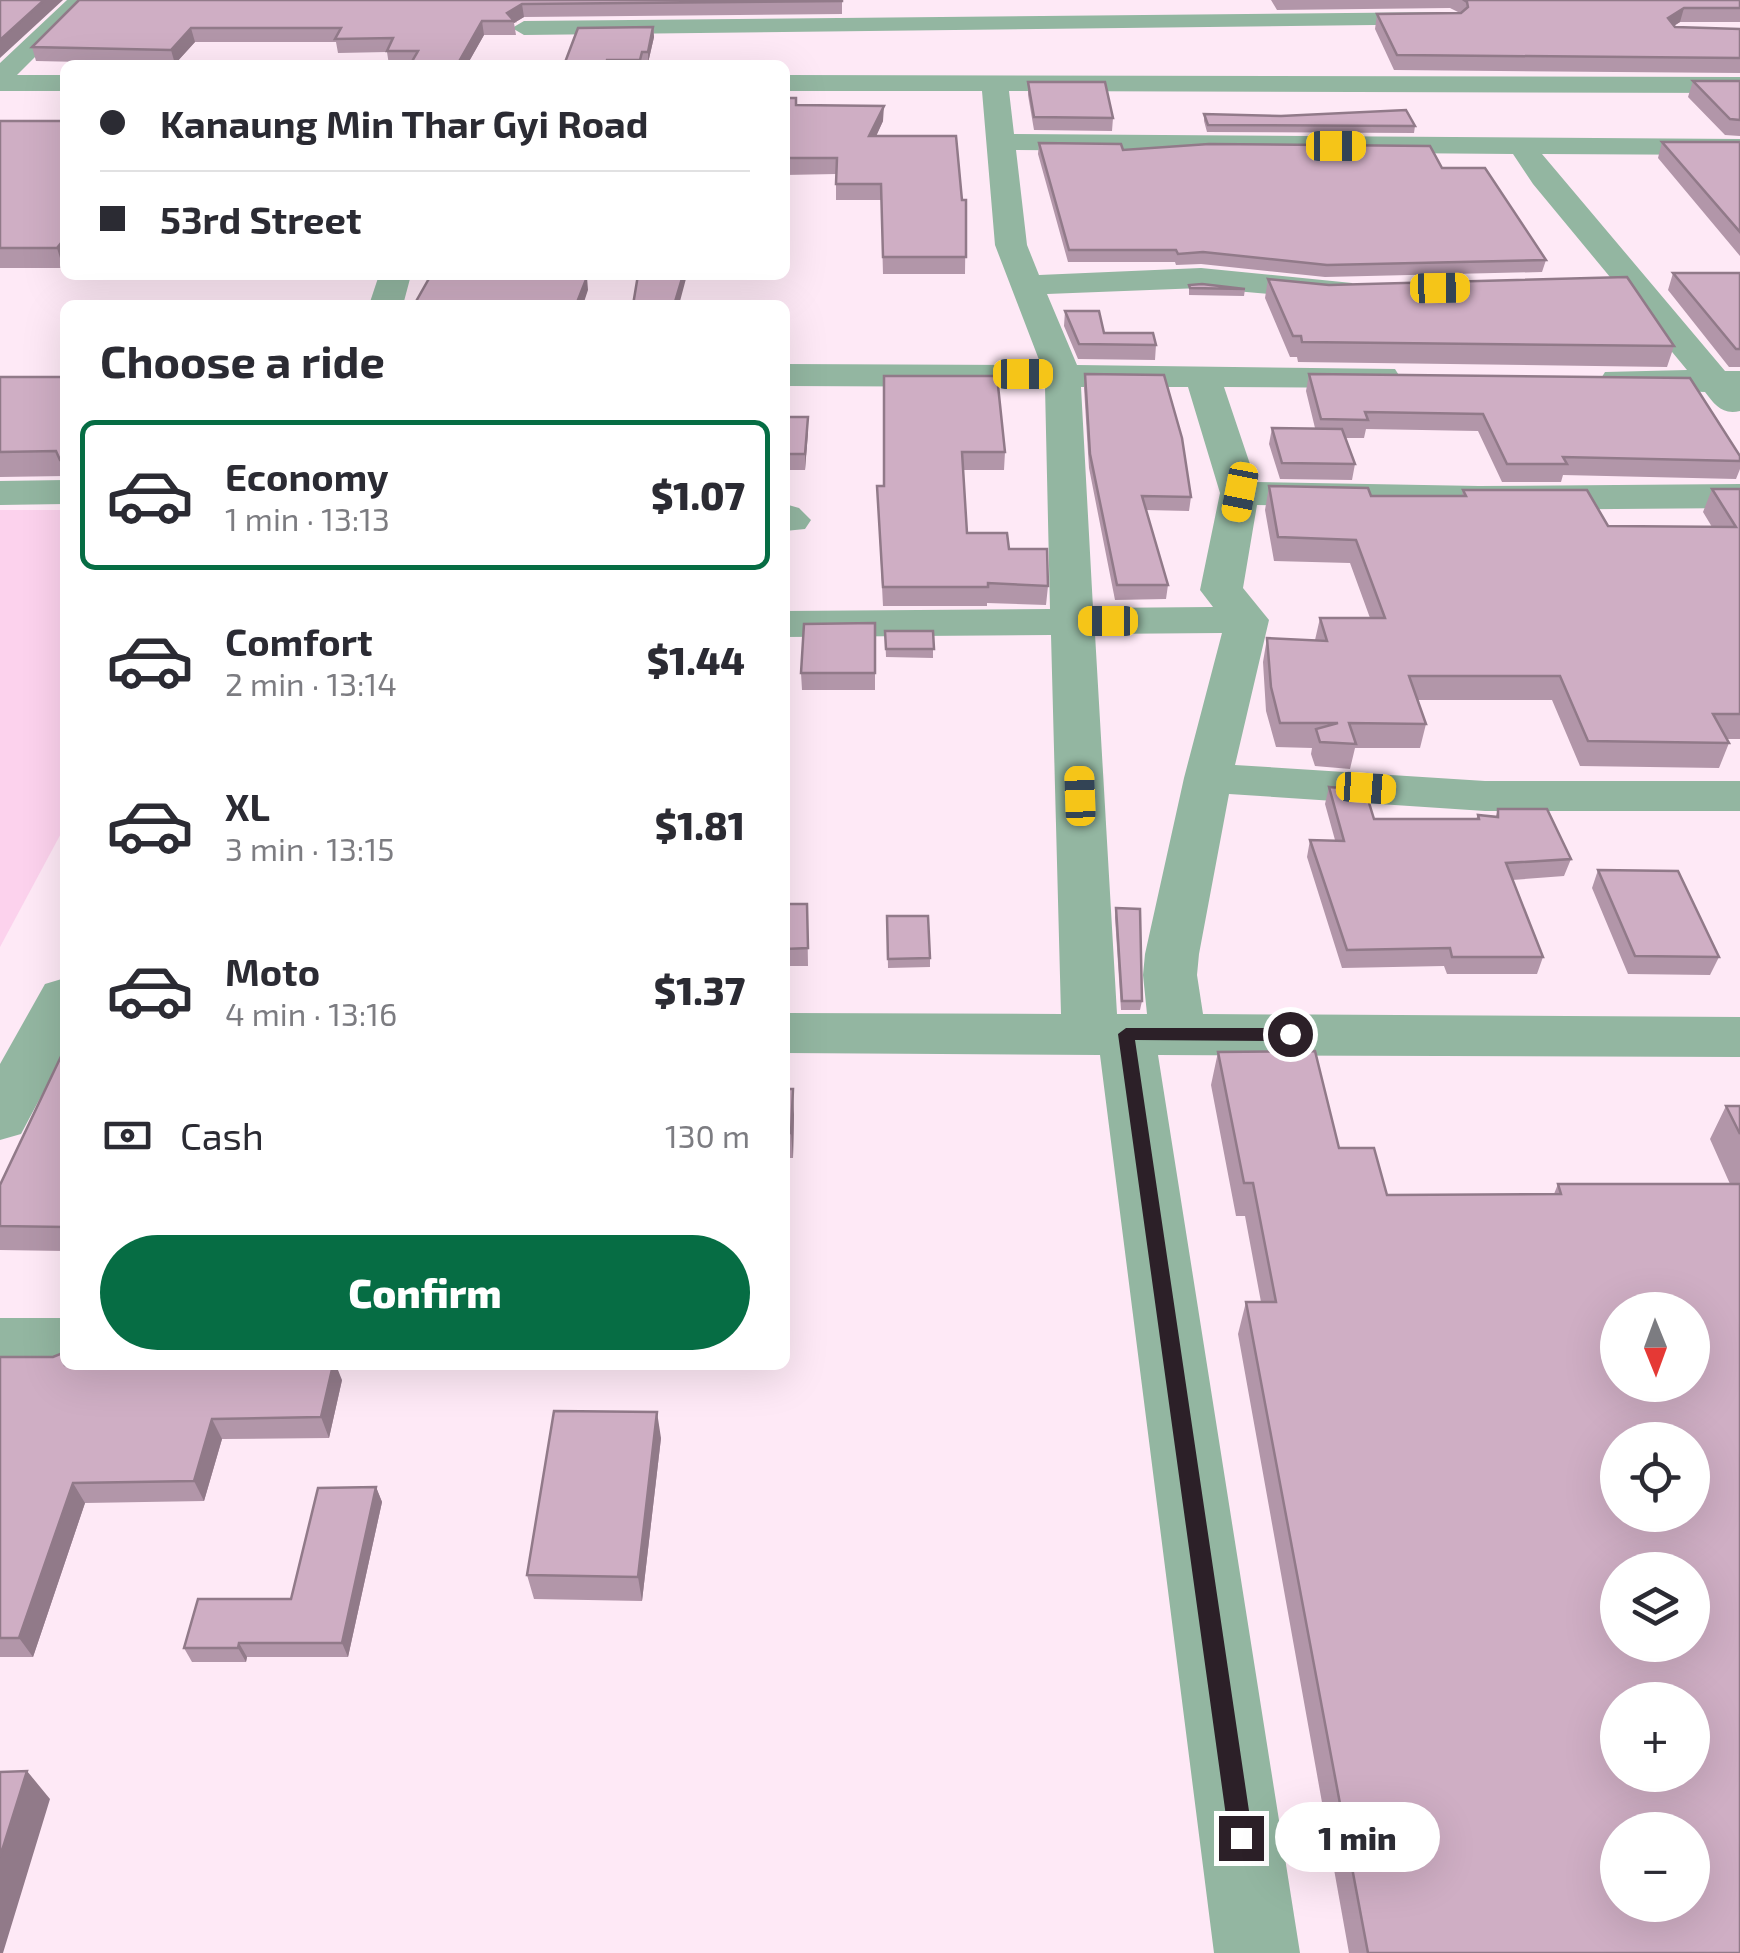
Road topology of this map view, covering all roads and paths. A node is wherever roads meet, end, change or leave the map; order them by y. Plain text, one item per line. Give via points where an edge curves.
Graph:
1 (80, 0) edge
2 (537, 0) edge
3 (524, 28) junction
4 (1454, 28) edge
5 (17, 30) edge
6 (51, 30) junction
7 (511, 53) dead end
8 (0, 80) edge
9 (60, 83) edge
10 (790, 83) edge
11 (994, 85) junction
12 (1740, 85) edge
13 (1503, 86) junction
14 (1000, 142) junction
15 (1740, 147) edge
16 (1523, 148) junction
17 (1633, 283) junction
18 (1594, 284) edge
19 (1025, 285) junction
20 (1363, 290) edge
21 (1062, 374) junction
22 (1202, 375) junction
23 (790, 376) edge
24 (1420, 378) edge
25 (1578, 380) edge
26 (1728, 382) edge
27 (1740, 412) edge
28 (60, 492) edge
29 (1240, 492) junction
30 (0, 493) edge
31 (1740, 496) edge
32 (1248, 620) junction
33 (1073, 622) junction
34 (790, 624) edge
35 (1208, 778) junction
36 (1740, 796) edge
37 (44, 1022) edge
38 (790, 1033) edge
39 (1131, 1034) junction
40 (1740, 1037) edge
41 (0, 1118) edge
42 (0, 1346) edge
43 (60, 1346) edge
44 (1257, 1953) edge

1 - 6 street
2 - 3 street
3 - 4 street
3 - 7 street
4 - 13 street
5 - 6 street
6 - 8 street
8 - 9 street
10 - 11 street
11 - 13 street
11 - 14 street
12 - 13 street
14 - 16 street
14 - 19 street via 1011,245
15 - 16 street
16 - 17 street
17 - 18 street
17 - 26 street
19 - 20 street via 1201,278
19 - 21 street
21 - 22 street
21 - 23 street
21 - 33 street
22 - 24 street
22 - 29 street
25 - 26 street
26 - 27 street
28 - 30 street
29 - 31 street
29 - 32 street via 1222,590
32 - 33 street
32 - 35 street
33 - 34 street
33 - 39 street
35 - 36 street via 1484,796
35 - 39 street via 1170,976
37 - 41 street
38 - 39 street
39 - 40 street
39 - 44 street
42 - 43 street

